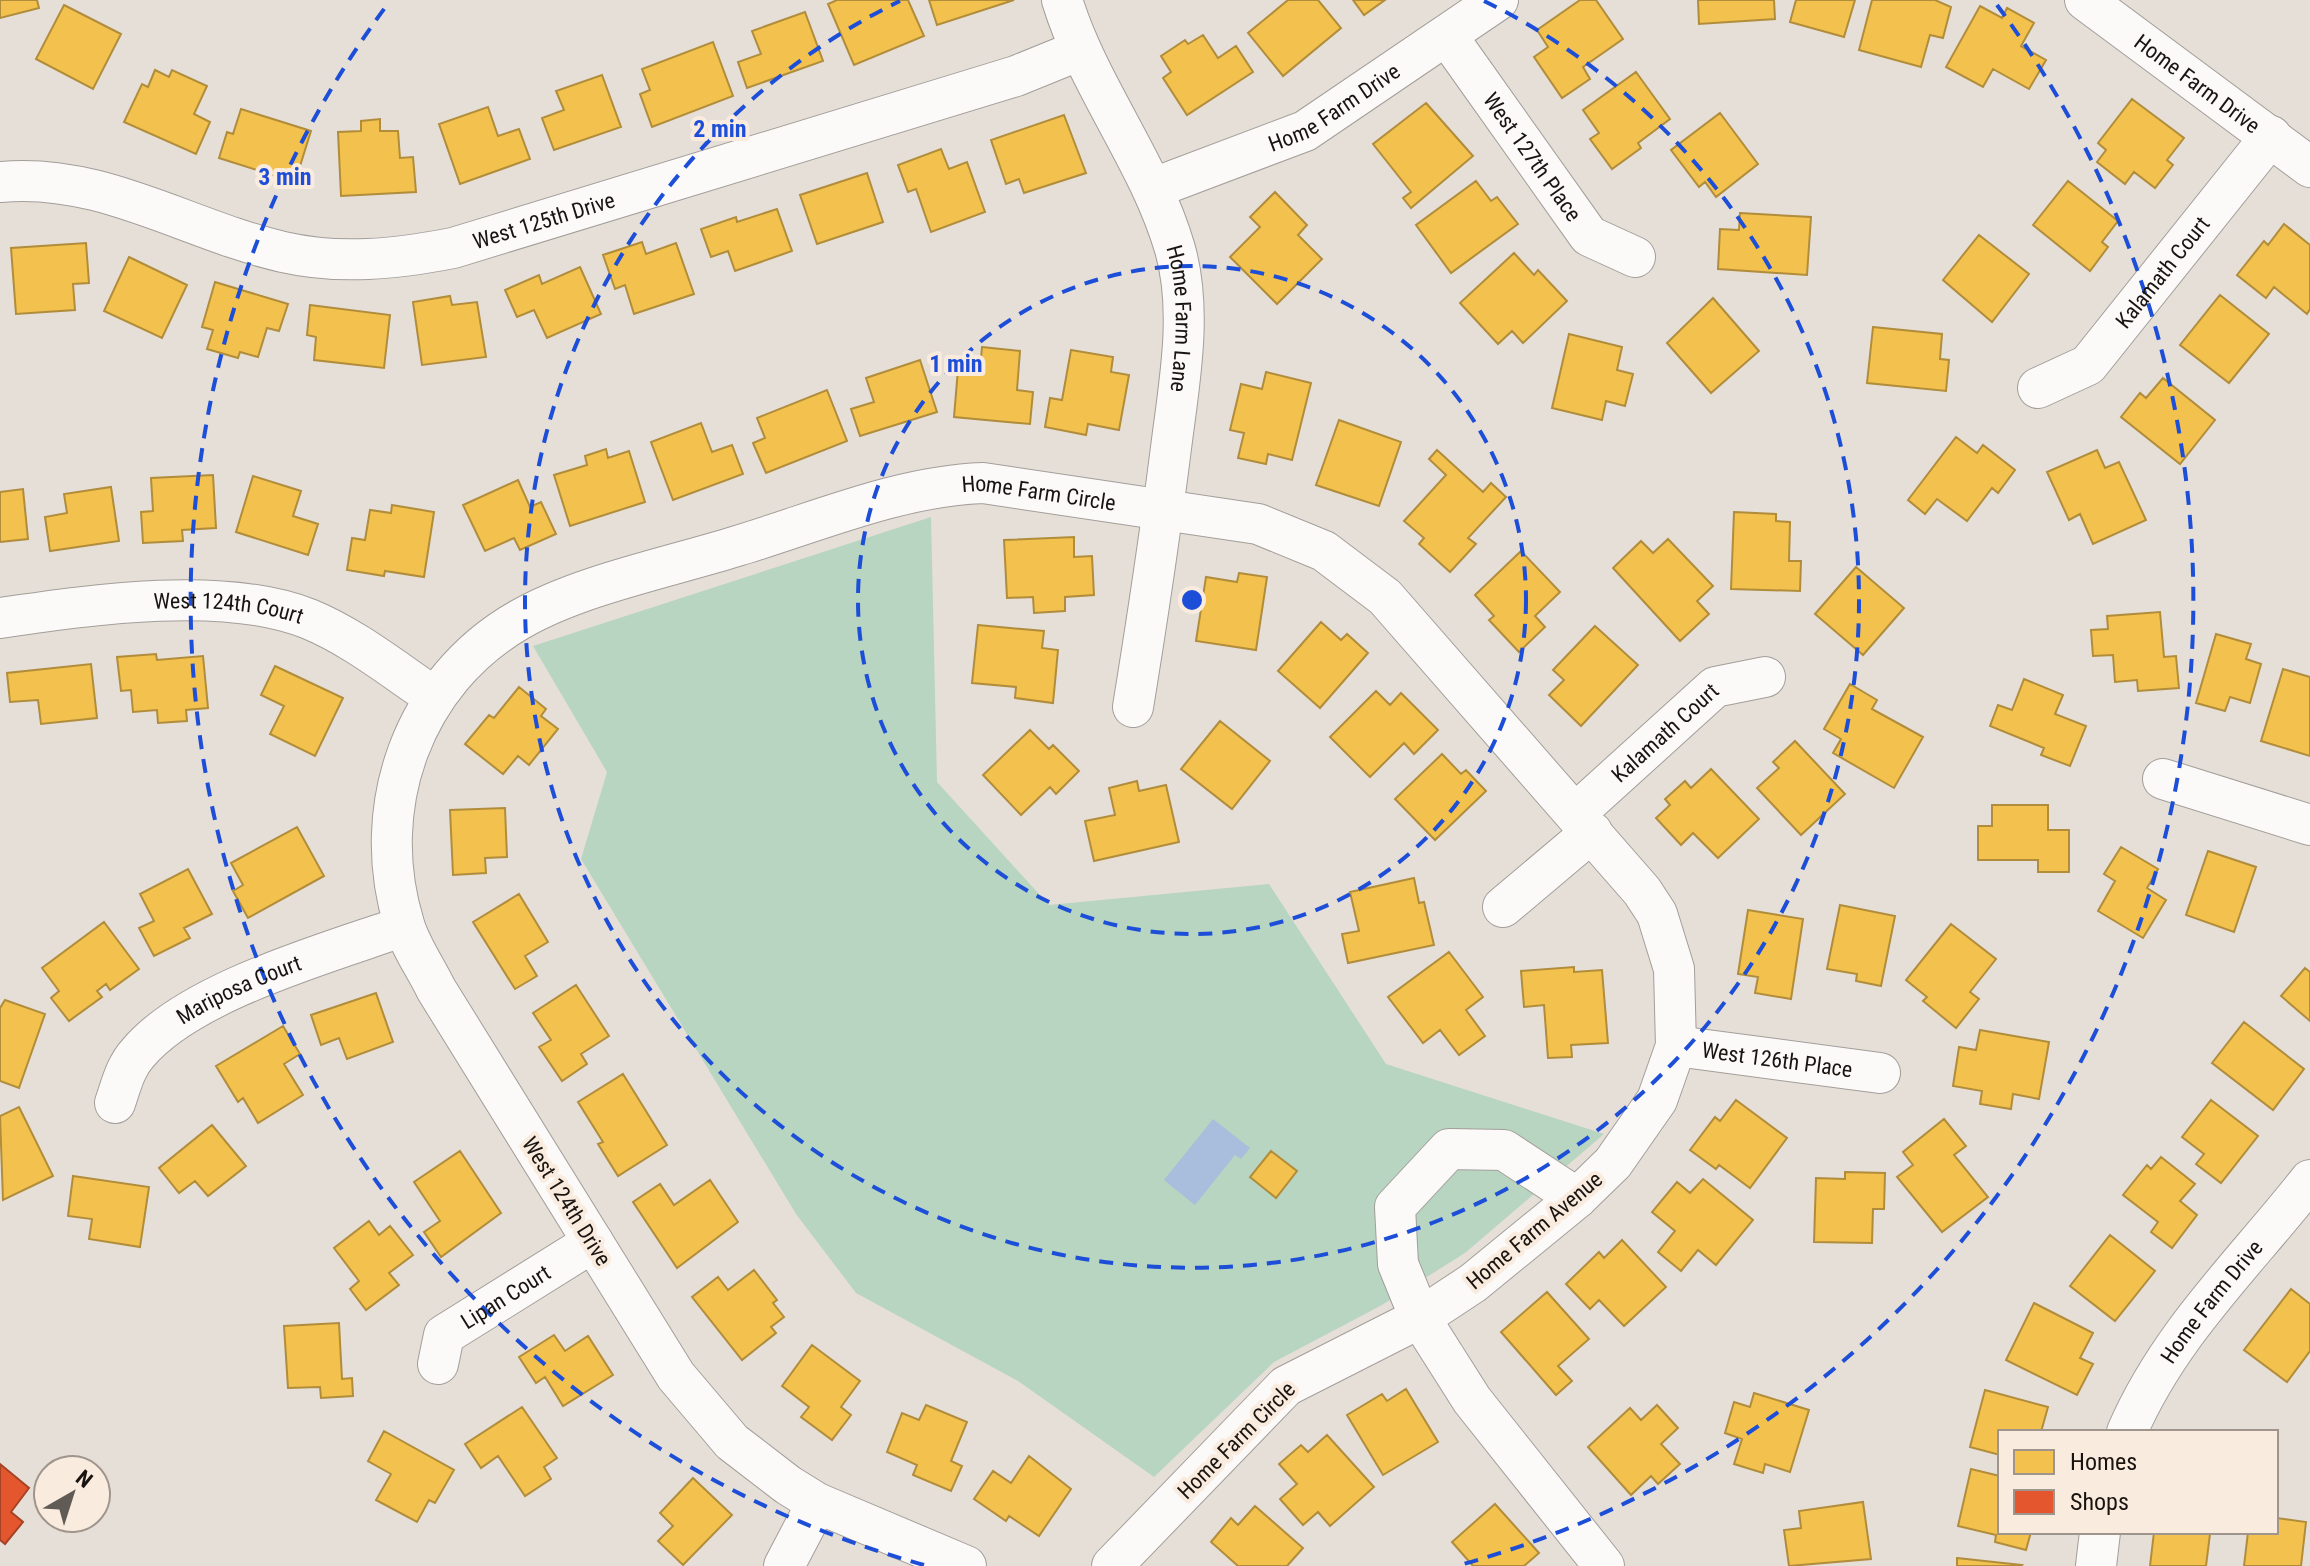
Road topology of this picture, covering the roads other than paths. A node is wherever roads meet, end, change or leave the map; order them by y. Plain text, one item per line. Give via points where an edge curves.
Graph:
1 (1062, 0) edge
2 (1498, 0) edge
3 (2085, 0) edge
4 (1447, 36) junction
5 (1080, 50) junction
6 (2271, 136) junction
7 (2310, 167) edge
8 (0, 182) edge
9 (1154, 188) junction
10 (1635, 257) dead end
11 (2038, 388) dead end
12 (1164, 509) junction
13 (0, 618) edge
14 (1765, 677) dead end
15 (433, 696) junction
16 (1133, 707) dead end
17 (2163, 779) dead end
18 (1584, 822) junction
19 (2310, 825) edge
20 (1503, 907) dead end
21 (404, 926) junction
22 (1676, 1046) junction
23 (1880, 1073) dead end
24 (115, 1103) dead end
25 (1577, 1198) junction
26 (2304, 1201) edge
27 (593, 1242) junction
28 (1420, 1318) junction
29 (438, 1364) dead end
30 (2128, 1430) edge
31 (817, 1503) junction
32 (2100, 1534) edge
33 (784, 1566) edge
34 (966, 1566) edge
35 (1112, 1566) edge
36 (1604, 1566) edge
37 (2096, 1566) edge

1 - 5 street, Home Farm Lane
2 - 4 street, Home Farm Drive
3 - 6 street, Home Farm Drive
4 - 9 street, Home Farm Drive via 1305,131
4 - 10 street, West 127th Place via 1589,236
5 - 8 street, West 125th Drive via 986,85 453,248 406,257 307,257 219,233 100,189 48,180
5 - 9 street, Home Farm Lane
6 - 7 street, Home Farm Drive
6 - 11 street, Kalamath Court via 2088,365
9 - 12 street, Home Farm Lane via 1175,250 1183,313
12 - 15 street, Home Farm Circle via 983,483 912,492 537,611 473,652
12 - 16 street, Home Farm Lane
12 - 18 street, Home Farm Circle via 1258,524 1294,536 1353,570 1407,620
13 - 15 street, West 124th Court via 188,600 256,605 311,619
14 - 18 street, Kalamath Court via 1715,687
15 - 21 street, West 124th Drive via 409,746 392,805 392,868
17 - 19 street
18 - 20 street, Kalamath Court
18 - 22 street, Home Farm Avenue via 1642,891 1667,941 1678,999
21 - 24 street, Mariposa Court via 272,973 178,1020 138,1053
21 - 27 street, West 124th Drive via 436,989
22 - 23 street, West 126th Place
22 - 25 street, Home Farm Avenue via 1645,1123
25 - 28 street, Home Farm Avenue via 1501,1262
25 - 28 street via 1504,1150 1449,1149 1395,1207 1398,1264
26 - 30 street, Home Farm Drive via 2185,1328
27 - 29 street, Lipan Court via 444,1335
27 - 31 street, West 124th Drive via 676,1376 705,1411 757,1463
28 - 35 street, Home Farm Circle via 1286,1386
28 - 36 street via 1472,1400
31 - 33 street
31 - 34 street, West 124th Drive
32 - 37 street

